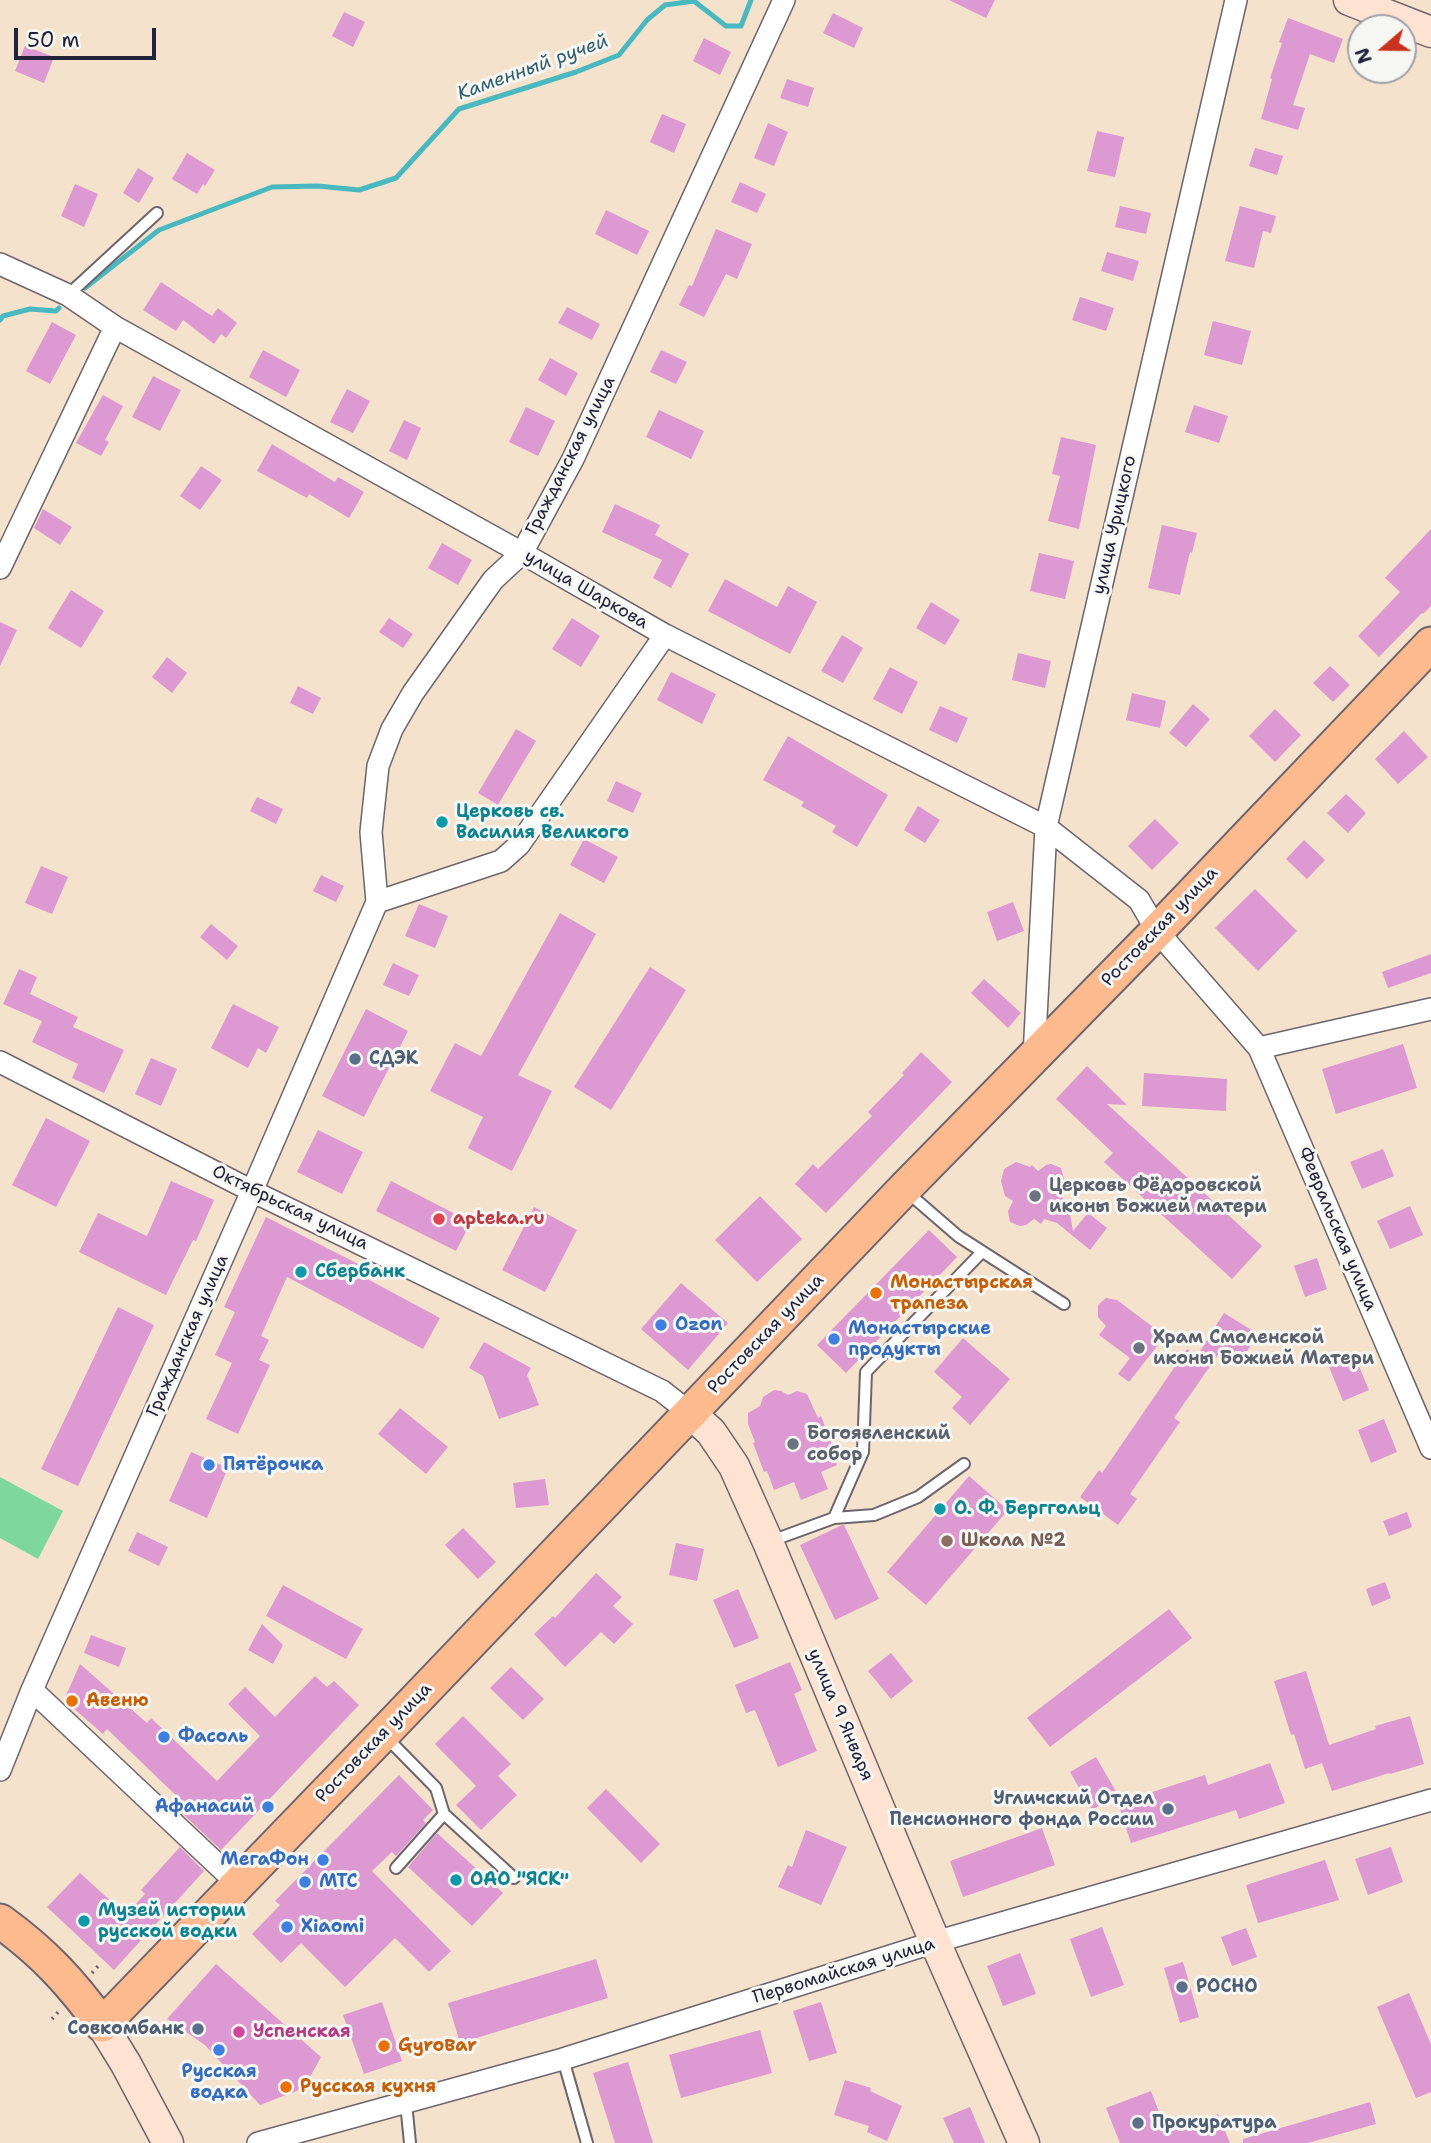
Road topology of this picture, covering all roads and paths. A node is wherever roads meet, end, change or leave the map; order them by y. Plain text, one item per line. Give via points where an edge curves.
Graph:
1 (784, 0) edge
2 (1236, 0) edge
3 (1349, 0) edge
4 (1431, 32) edge
5 (157, 213) dead end
6 (0, 264) edge
7 (68, 295) junction
8 (115, 327) junction
9 (522, 553) junction
10 (0, 568) edge
11 (665, 635) junction
12 (1431, 644) edge
13 (1046, 827) junction
14 (377, 902) junction
15 (1157, 931) junction
16 (1431, 1009) edge
17 (1259, 1048) junction
18 (1034, 1056) junction
19 (0, 1062) edge
20 (904, 1189) junction
21 (252, 1191) junction
22 (981, 1253) junction
23 (1064, 1304) dead end
24 (690, 1413) junction
25 (1431, 1448) edge
26 (964, 1464) dead end
27 (834, 1518) junction
28 (768, 1542) junction
29 (32, 1690) junction
30 (384, 1734) junction
31 (1, 1765) edge
32 (1431, 1800) edge
33 (444, 1814) junction
34 (396, 1868) dead end
35 (514, 1878) dead end
36 (239, 1884) junction
37 (0, 1921) edge
38 (935, 1942) junction
39 (102, 2025) junction
40 (564, 2059) junction
41 (406, 2103) junction
42 (168, 2143) edge
43 (258, 2143) edge
44 (410, 2143) edge
45 (587, 2143) edge
46 (1024, 2143) edge

1 - 9 street, Гражданская улица via 573,459
2 - 13 street, улица Урицкого
3 - 4 main road
5 - 7 lane
6 - 7 street, улица Шаркова
7 - 8 street, улица Шаркова
8 - 9 street, улица Шаркова
8 - 10 street
9 - 11 street, улица Шаркова
9 - 14 street, Гражданская улица via 493,580 392,729 378,766 371,832
11 - 13 street, улица Шаркова
11 - 14 street via 519,845 501,861
12 - 15 main road, Ростовская улица
13 - 15 street, улица Шаркова via 1139,900
13 - 18 street, улица Урицкого
14 - 21 street, Гражданская улица
15 - 17 street, Февральская улица
15 - 18 main road, Ростовская улица
16 - 17 street
17 - 25 street, Февральская улица
18 - 20 main road, Ростовская улица
19 - 21 street, Октябрьская улица
20 - 22 lane
20 - 24 main road, Ростовская улица
21 - 24 street, Октябрьская улица via 662,1391
21 - 29 street, Гражданская улица
22 - 23 lane
22 - 27 lane via 866,1372 863,1452
24 - 28 main road, улица 9 Января via 734,1466
24 - 30 main road, Ростовская улица
26 - 27 lane via 918,1497 874,1514
27 - 28 lane
28 - 38 main road, улица 9 Января
29 - 31 street, Гражданская улица
29 - 36 street
30 - 33 lane via 436,1788
30 - 36 main road, Ростовская улица
32 - 38 street, Первомайская улица
33 - 34 lane
33 - 35 lane
36 - 39 main road, Ростовская улица
37 - 39 main road via 43,1954
38 - 40 street, Первомайская улица
38 - 46 main road, улица 9 Января
39 - 42 main road
40 - 41 street, Первомайская улица
40 - 45 lane
41 - 43 street, Первомайская улица
41 - 44 lane

